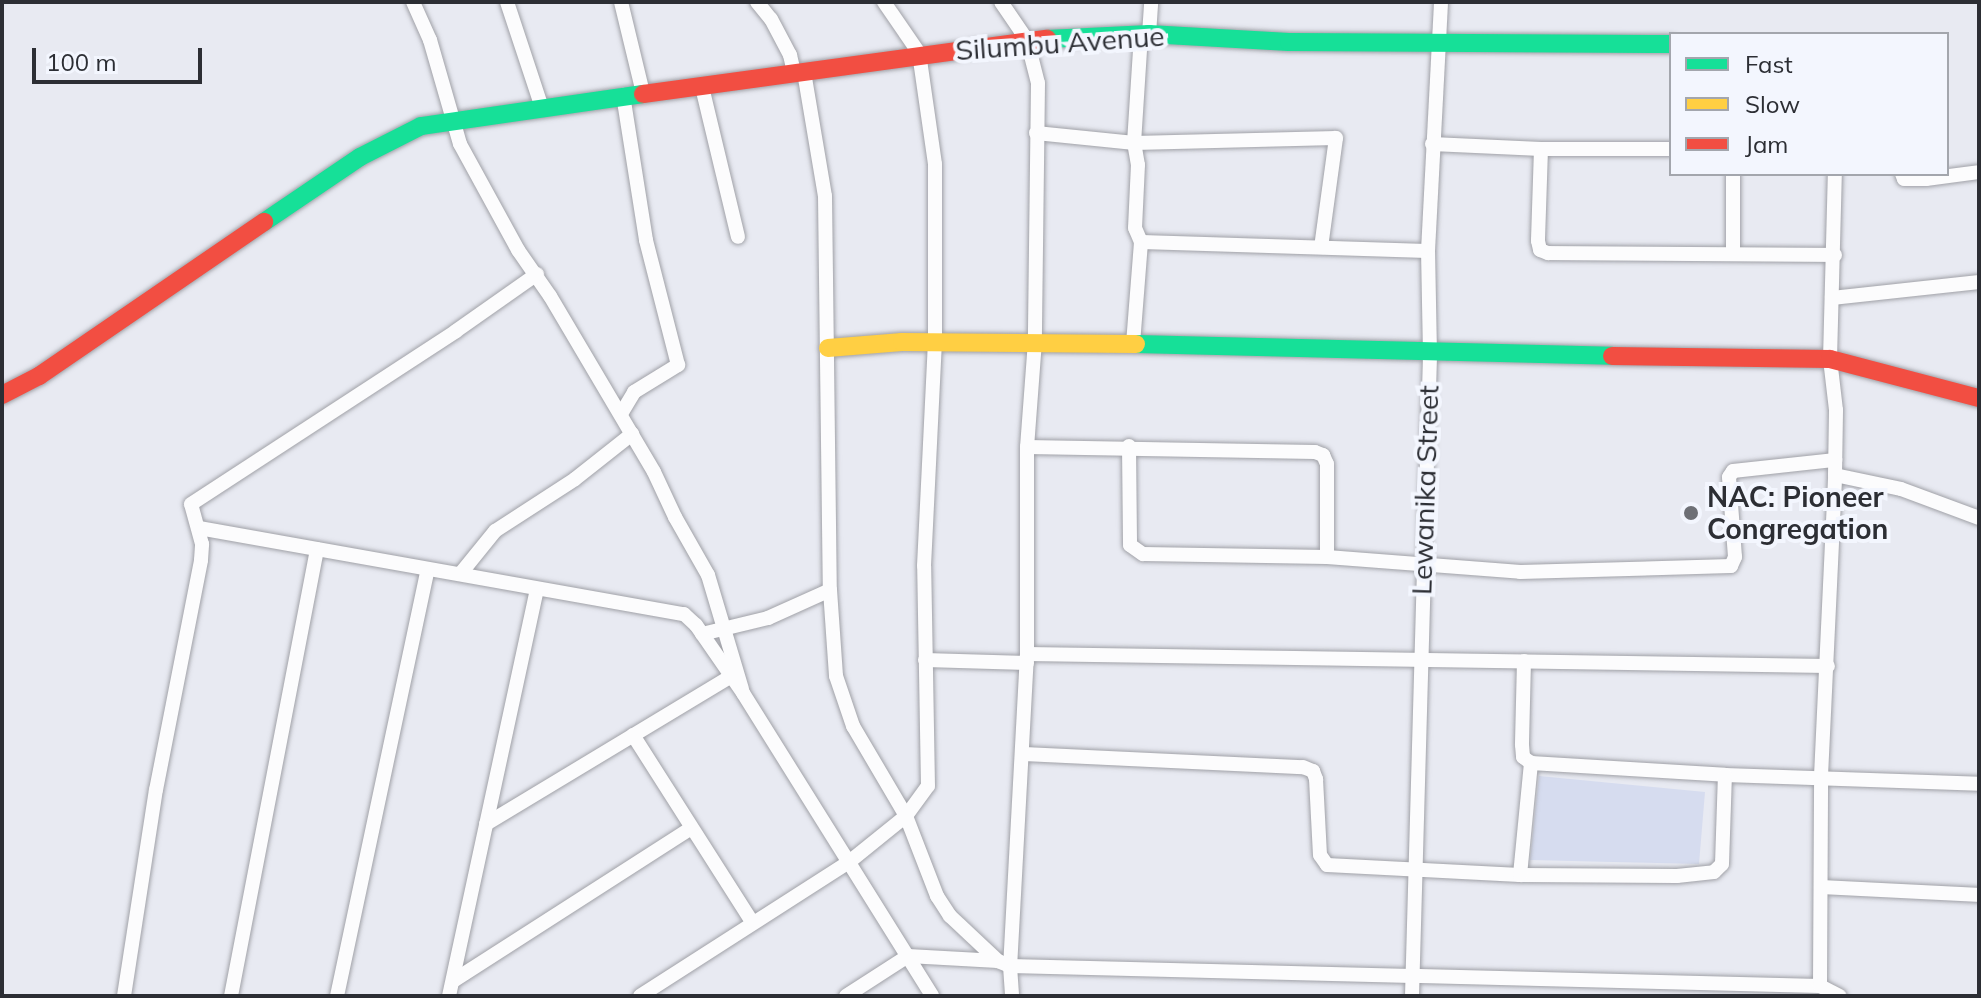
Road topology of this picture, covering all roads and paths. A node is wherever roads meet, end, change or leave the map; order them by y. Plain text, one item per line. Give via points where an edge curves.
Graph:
1 (413, 2) edge
2 (507, 2) edge
3 (621, 2) edge
4 (757, 2) edge
5 (884, 2) edge
6 (1001, 2) edge
7 (1151, 2) edge
8 (1441, 2) edge
9 (1145, 34) junction
10 (1027, 40) junction
11 (1439, 43) junction
12 (1669, 44) edge
13 (919, 53) junction
14 (799, 72) junction
15 (702, 87) junction
16 (643, 93) junction
17 (623, 95) junction
18 (542, 108) junction
19 (454, 120) junction
20 (1036, 133) junction
21 (1134, 143) junction
22 (1432, 144) junction
23 (1541, 149) junction
24 (1669, 149) edge
25 (1979, 172) edge
26 (1733, 176) edge
27 (1835, 176) edge
28 (1903, 176) edge
29 (1949, 176) edge
30 (1949, 176) edge
31 (738, 237) dead end
32 (1141, 242) junction
33 (1321, 247) junction
34 (1428, 251) junction
35 (1733, 253) junction
36 (1835, 255) junction
37 (537, 274) junction
38 (1979, 282) edge
39 (1832, 298) junction
40 (1035, 341) junction
41 (935, 343) junction
42 (1133, 344) junction
43 (828, 348) junction
44 (1430, 354) junction
45 (1830, 359) junction
46 (2, 395) edge
47 (1979, 398) edge
48 (621, 414) junction
49 (632, 434) junction
50 (1129, 446) junction
51 (1027, 447) junction
52 (1835, 467) junction
53 (1979, 518) edge
54 (199, 528) junction
55 (317, 549) junction
56 (1327, 557) junction
57 (1422, 563) junction
58 (427, 571) junction
59 (461, 573) junction
60 (537, 589) junction
61 (830, 590) junction
62 (727, 628) junction
63 (702, 634) junction
64 (1027, 659) junction
65 (1418, 659) junction
66 (925, 660) junction
67 (1524, 661) junction
68 (1828, 666) junction
69 (734, 674) junction
70 (633, 735) junction
71 (1024, 754) junction
72 (1531, 763) junction
73 (1725, 775) junction
74 (1821, 776) junction
75 (1979, 784) edge
76 (906, 816) junction
77 (486, 824) junction
78 (691, 828) junction
79 (849, 862) junction
80 (1416, 870) junction
81 (1520, 875) junction
82 (1823, 887) junction
83 (1979, 895) edge
84 (752, 922) junction
85 (908, 956) junction
86 (1004, 964) junction
87 (1412, 977) junction
88 (1820, 986) junction
89 (451, 989) edge
90 (124, 996) edge
91 (231, 996) edge
92 (337, 996) edge
93 (640, 996) edge
94 (846, 996) edge
95 (932, 996) edge
96 (1012, 996) edge
97 (1412, 996) edge
98 (1840, 996) edge

1 - 19 street
2 - 18 street
3 - 16 street
4 - 14 street
5 - 13 street
6 - 10 street
7 - 9 street
8 - 11 street, Lewanika Street
9 - 10 street, Silumbu Avenue
9 - 11 street, Silumbu Avenue
9 - 21 street
10 - 13 street, Silumbu Avenue
10 - 20 street via 1038,83
11 - 12 street, Silumbu Avenue
11 - 22 street, Lewanika Street
13 - 14 street, Silumbu Avenue
13 - 41 street via 935,164
14 - 15 street, Silumbu Avenue
14 - 43 street via 825,196
15 - 16 street, Silumbu Avenue
15 - 31 street
16 - 17 street, Silumbu Avenue
17 - 18 street, Silumbu Avenue
17 - 48 street via 643,228 678,365 634,392
18 - 19 street, Silumbu Avenue
19 - 37 street via 460,144 518,250
19 - 46 street, Silumbu Avenue via 421,126 360,157 39,376
20 - 21 street
20 - 40 street
21 - 32 street via 1135,228
21 - 33 street via 1336,138
22 - 23 street
22 - 34 street, Lewanika Street
23 - 24 street
23 - 35 street via 1540,250
25 - 30 street
26 - 35 street
27 - 36 street
28 - 29 street
32 - 33 street
32 - 42 street
33 - 34 street
34 - 44 street, Lewanika Street
35 - 36 street
36 - 39 street
37 - 48 street
37 - 54 street via 191,504
38 - 39 street
39 - 45 street
40 - 41 street
40 - 42 street
40 - 51 street
41 - 43 street
41 - 66 street via 925,501
42 - 44 street
43 - 61 street
44 - 45 street
44 - 57 street, Lewanika Street
45 - 47 street
45 - 52 street
48 - 49 street
49 - 59 street via 495,531
49 - 62 street via 708,575
50 - 51 street
50 - 56 street via 1323,455
50 - 56 street via 1129,536 1136,551
51 - 64 street
52 - 53 street
52 - 57 street via 1733,471 1731,566 1520,572
52 - 68 street
54 - 55 street
54 - 90 street via 201,560 156,790
55 - 58 street
55 - 91 street
56 - 57 street
57 - 65 street, Lewanika Street
58 - 59 street
58 - 92 street
59 - 60 street
60 - 63 street via 671,610 684,614
60 - 77 street
61 - 62 street via 768,618
61 - 76 street via 843,702
62 - 63 street
62 - 69 street
63 - 69 street
64 - 65 street
64 - 66 street
64 - 71 street
65 - 67 street
65 - 80 street, Lewanika Street
66 - 76 street via 928,786
67 - 68 street
67 - 72 street via 1522,745 1523,757
68 - 74 street
69 - 70 street
69 - 79 street
70 - 77 street
70 - 78 street
71 - 80 street via 1303,767 1316,779 1322,862
71 - 86 street
72 - 73 street
72 - 81 street
73 - 74 street
73 - 81 street via 1722,864 1714,872
74 - 75 street
74 - 82 street
76 - 79 street
76 - 86 street via 937,896 958,925
77 - 89 street
78 - 84 street
78 - 89 street
79 - 84 street
79 - 85 street
80 - 81 street
80 - 87 street, Lewanika Street
82 - 83 street
82 - 88 street
84 - 93 street
85 - 86 street
85 - 94 street
85 - 95 street
86 - 87 street
86 - 96 street
87 - 88 street
87 - 97 street, Lewanika Street
88 - 98 street

